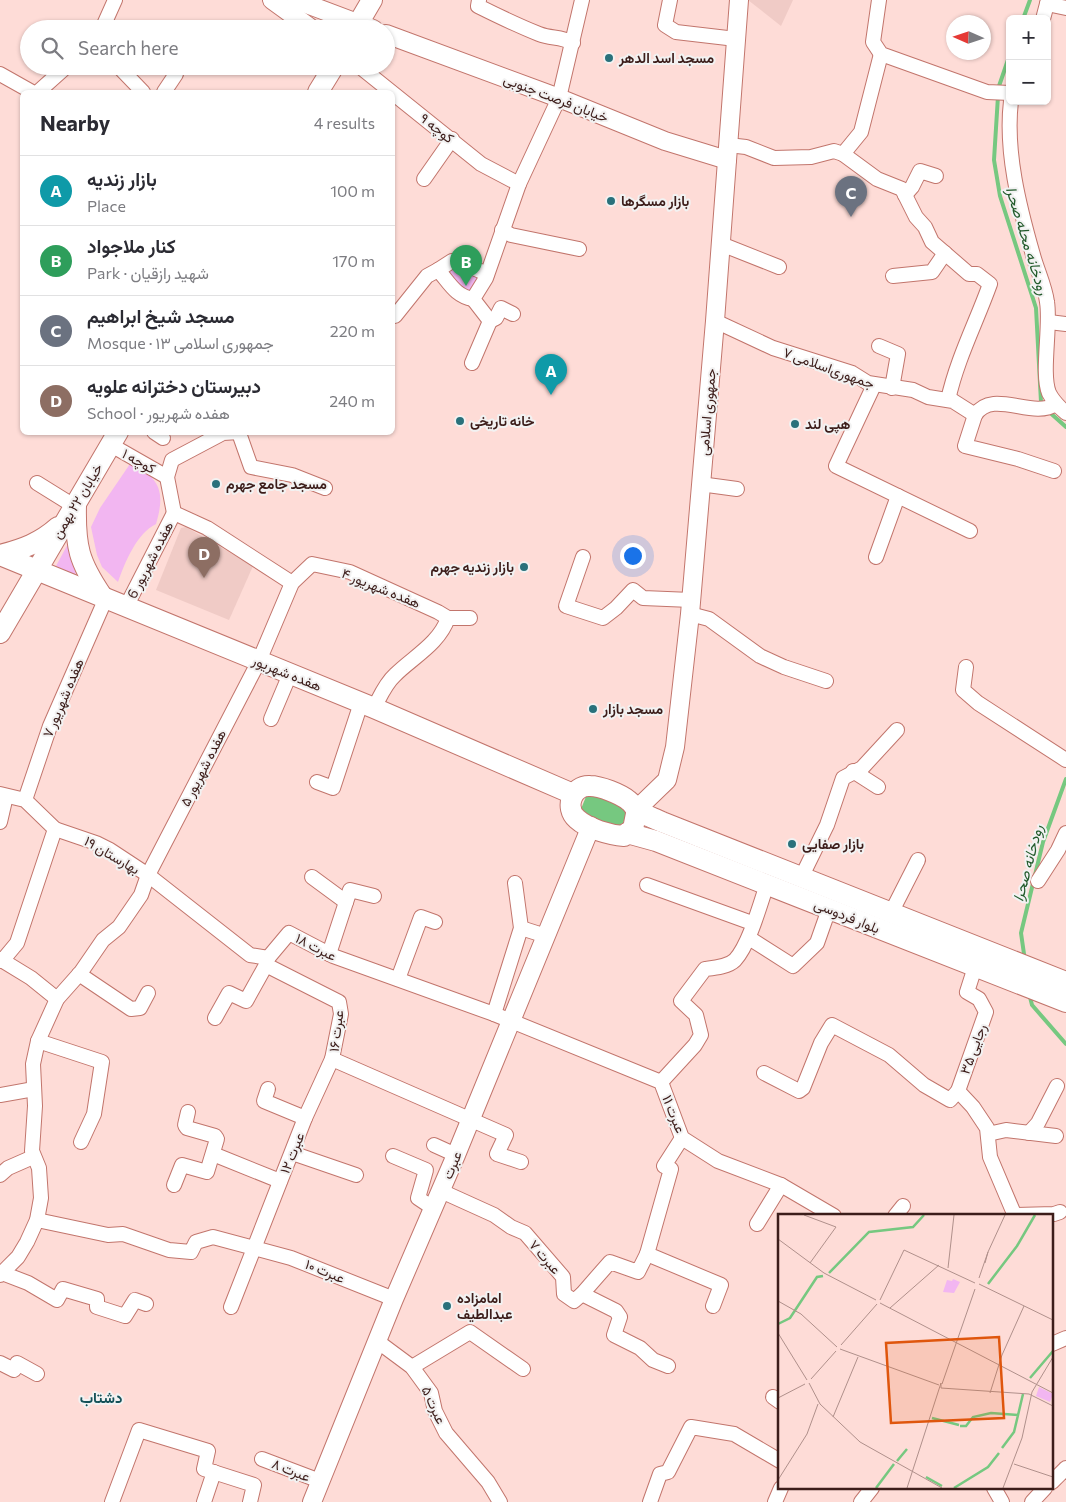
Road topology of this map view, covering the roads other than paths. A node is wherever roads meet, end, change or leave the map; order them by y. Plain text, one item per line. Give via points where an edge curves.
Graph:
1 (115, 0) edge
2 (272, 0) edge
3 (296, 0) edge
4 (372, 0) edge
5 (479, 0) edge
6 (582, 0) edge
7 (670, 0) edge
8 (739, 0) edge
9 (879, 0) edge
10 (1048, 2) edge
11 (1066, 8) edge
12 (1044, 15) edge
13 (106, 20) edge
14 (300, 20) edge
15 (345, 20) edge
16 (365, 20) edge
17 (395, 37) edge
18 (736, 39) junction
19 (573, 43) junction
20 (881, 54) junction
21 (0, 74) edge
22 (57, 75) edge
23 (127, 75) edge
24 (175, 75) edge
25 (328, 75) edge
26 (370, 75) edge
27 (28, 90) edge
28 (40, 90) edge
29 (141, 90) edge
30 (165, 90) edge
31 (319, 90) edge
32 (390, 90) edge
33 (395, 94) edge
34 (1006, 94) edge
35 (559, 98) junction
36 (1010, 105) edge
37 (452, 139) junction
38 (728, 153) junction
39 (843, 154) junction
40 (936, 176) dead end
41 (424, 179) dead end
42 (519, 184) junction
43 (905, 195) junction
44 (502, 230) junction
45 (721, 244) junction
46 (579, 249) dead end
47 (945, 253) junction
48 (779, 267) dead end
49 (438, 270) junction
50 (487, 274) junction
51 (893, 276) dead end
52 (472, 298) junction
53 (513, 314) dead end
54 (395, 316) edge
55 (490, 321) junction
56 (715, 321) junction
57 (1049, 322) junction
58 (1066, 324) edge
59 (879, 346) dead end
60 (472, 363) dead end
61 (874, 384) junction
62 (892, 388) junction
63 (948, 400) junction
64 (1053, 409) edge
65 (975, 415) junction
66 (219, 435) edge
67 (240, 435) edge
68 (114, 439) edge
69 (1054, 471) dead end
70 (167, 477) junction
71 (37, 483) dead end
72 (700, 484) junction
73 (325, 488) dead end
74 (737, 489) dead end
75 (898, 496) junction
76 (72, 510) junction
77 (174, 512) junction
78 (970, 531) dead end
79 (0, 555) edge
80 (583, 557) dead end
81 (876, 557) dead end
82 (36, 570) junction
83 (292, 583) junction
84 (104, 598) junction
85 (126, 607) junction
86 (690, 607) junction
87 (448, 618) junction
88 (470, 618) dead end
89 (0, 633) edge
90 (259, 661) junction
91 (966, 667) dead end
92 (290, 674) junction
93 (826, 681) dead end
94 (367, 706) junction
95 (271, 719) dead end
96 (897, 730) dead end
97 (1066, 760) edge
98 (853, 771) junction
99 (317, 782) dead end
100 (878, 787) dead end
101 (573, 794) junction
102 (3, 795) edge
103 (25, 800) junction
104 (637, 809) junction
105 (0, 822) edge
106 (591, 826) junction
107 (54, 829) junction
108 (627, 833) junction
109 (1066, 833) edge
110 (918, 860) dead end
111 (148, 875) junction
112 (312, 877) dead end
113 (801, 878) junction
114 (1038, 881) dead end
115 (515, 883) dead end
116 (767, 884) junction
117 (647, 885) dead end
118 (374, 896) dead end
119 (346, 902) junction
120 (829, 909) junction
121 (890, 913) junction
122 (435, 922) dead end
123 (752, 923) junction
124 (521, 928) junction
125 (546, 936) junction
126 (749, 938) junction
127 (329, 954) junction
128 (1, 960) edge
129 (267, 961) junction
130 (976, 966) junction
131 (79, 974) junction
132 (398, 979) junction
133 (1066, 982) edge
134 (148, 993) dead end
135 (57, 999) junction
136 (1066, 1002) edge
137 (494, 1014) junction
138 (215, 1018) dead end
139 (511, 1022) junction
140 (38, 1041) junction
141 (332, 1059) junction
142 (764, 1073) dead end
143 (661, 1082) junction
144 (1056, 1086) dead end
145 (34, 1089) junction
146 (268, 1090) dead end
147 (958, 1091) junction
148 (0, 1095) edge
149 (188, 1112) dead end
150 (305, 1118) junction
151 (471, 1118) junction
152 (1029, 1133) junction
153 (988, 1134) junction
154 (1056, 1136) dead end
155 (682, 1138) junction
156 (81, 1142) dead end
157 (434, 1145) dead end
158 (292, 1153) junction
159 (213, 1154) junction
160 (456, 1155) junction
161 (393, 1156) dead end
162 (34, 1157) junction
163 (522, 1162) dead end
164 (356, 1175) dead end
165 (0, 1176) edge
166 (280, 1181) junction
167 (174, 1185) dead end
168 (782, 1185) junction
169 (441, 1191) junction
170 (433, 1208) junction
171 (1060, 1212) dead end
172 (831, 1214) edge
173 (1014, 1214) edge
174 (1054, 1214) edge
175 (37, 1220) junction
176 (757, 1224) dead end
177 (254, 1248) junction
178 (646, 1254) junction
179 (1, 1274) edge
180 (582, 1294) junction
181 (394, 1299) junction
182 (146, 1304) dead end
183 (713, 1306) dead end
184 (231, 1307) dead end
185 (1066, 1338) edge
186 (376, 1342) junction
187 (1054, 1343) edge
188 (0, 1363) edge
189 (668, 1366) dead end
190 (412, 1367) junction
191 (523, 1369) dead end
192 (37, 1374) dead end
193 (262, 1459) dead end
194 (778, 1460) edge
195 (1066, 1468) edge
196 (214, 1472) junction
197 (1054, 1480) edge
198 (320, 1482) junction
199 (781, 1490) edge
200 (870, 1490) edge
201 (995, 1490) edge
202 (1043, 1490) edge
203 (112, 1502) edge
204 (204, 1502) edge
205 (250, 1502) edge
206 (312, 1502) edge
207 (500, 1502) edge
208 (650, 1502) edge
209 (775, 1502) edge
210 (861, 1502) edge
211 (1002, 1502) edge
212 (1032, 1502) edge

1 - 13 street
2 - 14 street
3 - 15 street
4 - 16 main road
5 - 19 street via 478,6 492,13 538,34 550,38 560,36
6 - 19 street
7 - 18 street via 665,25 676,32
8 - 18 street, جمهوری اسلامی
9 - 20 street via 873,42
10 - 11 street
10 - 12 street
17 - 35 street, خیابان فرصت جنوبی
18 - 38 street, جمهوری اسلامی
19 - 35 street
20 - 34 street via 988,92
20 - 39 street via 861,132
21 - 27 street
22 - 28 street
23 - 29 street
24 - 30 street
25 - 31 main road
26 - 32 street, کوچه ۹
33 - 37 street, کوچه ۹
35 - 38 street, خیابان فرصت جنوبی via 665,141
35 - 42 street
36 - 57 street via 1011,154 1026,229 1047,300
37 - 41 street
37 - 42 street, کوچه ۹ via 481,164
38 - 39 street via 746,147 774,158 811,157 834,151
38 - 45 street, جمهوری اسلامی
39 - 43 street via 877,179 902,189
40 - 43 street via 920,171
42 - 44 street
43 - 47 street via 932,242
44 - 46 street via 511,235
44 - 50 street
45 - 48 street
45 - 56 street, جمهوری اسلامی
47 - 51 street via 932,272
47 - 63 street via 969,274 978,274 990,284 958,359
49 - 50 street via 452,261
49 - 52 street via 462,297
49 - 54 street via 427,276
50 - 52 street
52 - 55 street
53 - 55 street via 501,308 496,318
55 - 60 street
56 - 61 street, جمهوری‌اسلامی ۷ via 773,348 852,373
56 - 72 street, جمهوری اسلامی
57 - 58 street
57 - 64 street via 1048,391
59 - 62 street via 898,354
61 - 62 street, جمهوری‌اسلامی ۷
61 - 75 street via 836,466
62 - 63 street, جمهوری‌اسلامی ۷
63 - 65 street, جمهوری‌اسلامی ۷
64 - 65 street via 990,404 980,406
65 - 69 street via 965,446
66 - 70 street via 172,460
67 - 73 street via 251,467 292,475
68 - 70 street, کوچه ۱
68 - 76 main road, خیابان ۲۲ بهمن
70 - 77 street
71 - 76 street
72 - 74 street
72 - 86 street, جمهوری اسلامی
75 - 78 street
75 - 81 street
76 - 79 main road via 46,538
76 - 82 main road, خیابان ۲۲ بهمن
76 - 84 main road via 84,569
77 - 83 street via 208,528
77 - 85 street, هفده شهریور 6
79 - 82 main road, هفده شهریور
80 - 86 street via 566,606 603,618 633,590 643,598
82 - 84 main road, هفده شهریور
82 - 89 main road, خیابان ۲۲ بهمن
83 - 87 street, هفده شهریور ۴ via 312,564 340,570
83 - 90 street, هفده شهریور ۴
84 - 85 main road, هفده شهریور
84 - 103 street, هفده شهریور ۷ via 50,726
85 - 90 main road, هفده شهریور
86 - 93 street via 760,656 784,668
86 - 104 street, جمهوری اسلامی via 675,747 667,780
87 - 88 street, هفده شهریور ۴
87 - 94 street via 430,645 393,676
90 - 92 main road, هفده شهریور
90 - 111 street, هفده شهریور ۵
91 - 97 street via 963,690
92 - 94 main road, هفده شهریور
92 - 95 street
94 - 99 street via 333,788
94 - 101 main road, هفده شهریور
96 - 98 street via 862,768
98 - 100 street
98 - 113 street via 843,778 828,825
101 - 104 main road, بلوار فردوسی via 580,787 590,786 629,800
101 - 106 main road, بلوار فردوسی via 570,810 577,819
102 - 103 street
102 - 105 street
103 - 107 street, بهارستان ۱۹
104 - 108 main road via 633,829
104 - 113 main road, بلوار فردوسی
106 - 108 main road, بلوار فردوسی via 614,835 624,836
106 - 125 street, عبرت
107 - 111 street, بهارستان ۱۹ via 96,843
107 - 128 street via 16,943
108 - 116 main road, بلوار فردوسی
109 - 114 street
110 - 121 street
111 - 129 street via 250,955
111 - 131 street, هفده شهریور ۵ via 141,895 119,927 103,940
112 - 119 street
113 - 121 main road, بلوار فردوسی
115 - 124 street
116 - 120 main road, بلوار فردوسی
116 - 123 street
117 - 123 street
118 - 119 street via 350,890
119 - 127 street
120 - 126 street via 817,943 793,966
120 - 130 main road, بلوار فردوسی
121 - 133 main road, بلوار فردوسی
122 - 132 street via 422,917
123 - 126 street
124 - 125 street
124 - 137 street
125 - 139 street, عبرت
126 - 143 street via 734,961 705,969 681,1000 696,1016 701,1035
127 - 129 street, عبرت ۱۸ via 288,933
127 - 132 street, عبرت ۱۸
128 - 135 street
129 - 138 street via 246,1001 229,994
129 - 141 street, عبرت ۱۶ via 339,1002 341,1014
130 - 136 main road, بلوار فردوسی
130 - 147 street, رجایی ۳۵ via 967,992 979,999 986,1012
131 - 134 street via 131,1009 140,1008
131 - 135 street, هفده شهریور ۵
132 - 137 street, عبرت ۱۸
135 - 140 street, هفده شهریور ۵
137 - 139 street, عبرت ۱۸
139 - 143 street, عبرت ۱۱
139 - 151 street, عبرت
140 - 145 street, هفده شهریور ۵ via 33,1064
140 - 156 street via 102,1062 94,1114
141 - 150 street, عبرت ۱۲
141 - 151 street, عبرت ۱۶
142 - 147 street via 799,1091 832,1025 889,1056 950,1100
143 - 155 street, عبرت ۱۱
144 - 152 street via 1038,1123
145 - 148 street
145 - 162 street, هفده شهریور ۵
146 - 150 street via 264,1101
147 - 153 street, رجایی ۳۵ via 973,1107
149 - 159 street via 186,1128 217,1137
150 - 158 street, عبرت ۱۲
151 - 160 street, عبرت
151 - 163 street, عبرت ۱۶ via 506,1136 497,1154
152 - 153 street via 1006,1130
152 - 154 street
153 - 173 street, رجایی ۳۵ via 990,1157
155 - 168 street, عبرت ۱۱ via 718,1161
155 - 178 street via 664,1166 671,1169
157 - 160 street
158 - 164 street
158 - 166 street, عبرت ۱۲
159 - 166 street
159 - 167 street via 207,1172 182,1165
160 - 169 street, عبرت
161 - 170 street via 426,1170 418,1198
162 - 165 street via 8,1168
162 - 175 street, هفده شهریور ۵ via 39,1168 42,1198
166 - 177 street, عبرت ۱۲
168 - 172 street, عبرت ۱۱
168 - 176 street
169 - 170 street, عبرت
169 - 180 street, عبرت ۷ via 525,1233 563,1277 564,1294 574,1301
170 - 181 street, عبرت
171 - 174 street
175 - 177 street, عبرت ۱۰ via 108,1235 124,1234 169,1250 191,1252 196,1242 213,1237
175 - 179 street, هفده شهریور ۵ via 18,1257
177 - 181 street, عبرت ۱۰ via 291,1258
177 - 184 street, عبرت ۱۲
178 - 180 street via 638,1272 610,1262
178 - 183 street via 722,1285
179 - 182 street via 28,1283 57,1300 63,1288 97,1299 97,1308 125,1316 135,1300
180 - 189 street via 616,1311 620,1317 614,1335
181 - 186 street, عبرت
185 - 187 street
186 - 190 street, عبرت ۵
186 - 198 street, عبرت
188 - 192 street via 14,1370 17,1363
190 - 191 street via 470,1332
190 - 207 street, عبرت ۵ via 431,1393 435,1412 446,1433 488,1482
193 - 198 street, عبرت ۸
194 - 208 street via 734,1434 691,1427 668,1472 660,1474
195 - 197 street
196 - 203 street via 204,1469 208,1451 139,1430
196 - 204 street
196 - 205 street via 254,1485
198 - 206 street, عبرت
199 - 209 street
200 - 210 street
201 - 211 street
202 - 212 street

